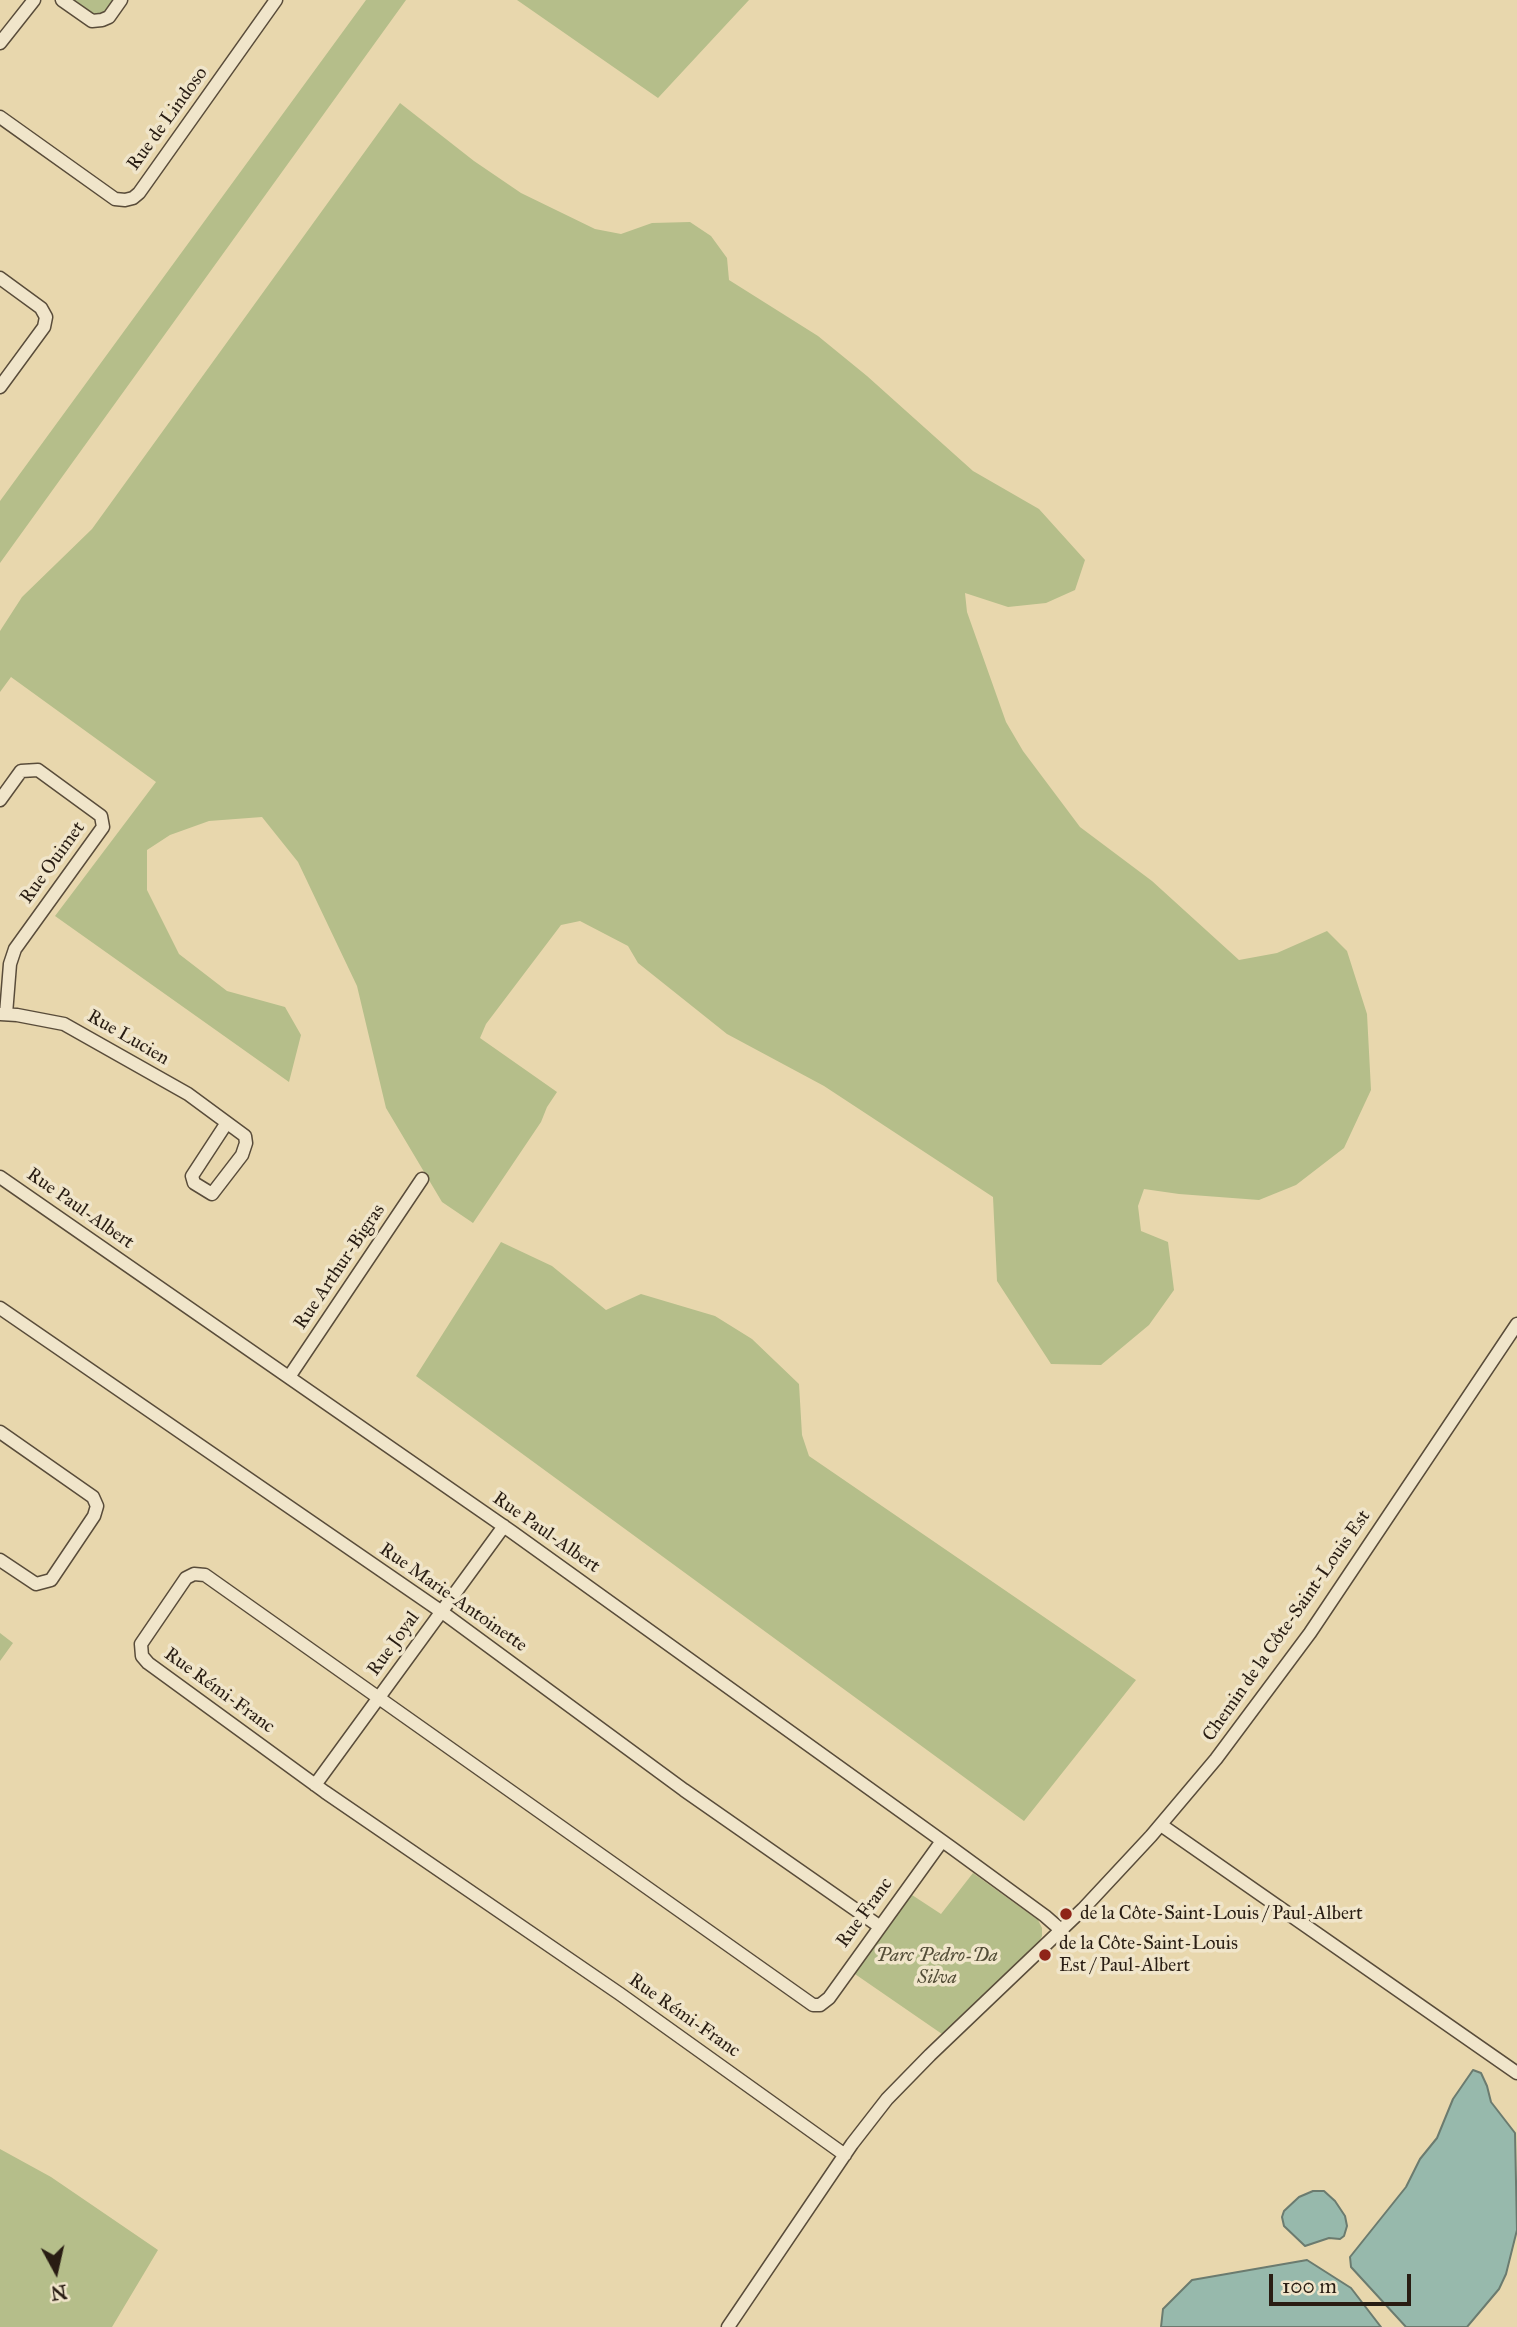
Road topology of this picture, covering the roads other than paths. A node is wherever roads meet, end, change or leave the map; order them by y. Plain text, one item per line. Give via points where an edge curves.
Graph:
1 (34, 0) edge
2 (62, 0) edge
3 (121, 0) edge
4 (276, 0) edge
5 (0, 43) edge
6 (0, 117) edge
7 (0, 278) edge
8 (0, 387) edge
9 (0, 800) edge
10 (3, 1014) edge
11 (226, 1124) junction
12 (0, 1177) edge
13 (422, 1179) dead end
14 (0, 1308) edge
15 (1517, 1324) edge
16 (289, 1377) junction
17 (0, 1432) edge
18 (504, 1526) junction
19 (0, 1560) edge
20 (442, 1612) junction
21 (379, 1698) junction
22 (315, 1785) junction
23 (1161, 1825) junction
24 (942, 1841) junction
25 (879, 1926) junction
26 (1061, 1930) junction
27 (818, 2005) joint
28 (1517, 2073) edge
29 (845, 2155) junction
30 (728, 2327) edge

1 - 5 street
2 - 3 street via 92,21 108,17
4 - 6 street, Rue de Lindoso via 133,198 115,198
7 - 8 street via 46,317 44,327
9 - 10 street, Rue Ouimet via 21,771 38,770 101,816 103,827 15,949
10 - 11 street, Rue Lucien via 64,1024 188,1094
11 - 11 street, Rue Lucien via 192,1176 194,1183 212,1194 246,1143 245,1136
12 - 16 street, Rue Paul-Albert
13 - 16 street, Rue Arthur-Bigras
14 - 20 street, Rue Marie-Antoinette
15 - 23 street, Chemin de la Côte-Saint-Louis Est via 1296,1654
16 - 18 street, Rue Paul-Albert
17 - 19 street via 93,1497 97,1506 51,1580 36,1584
18 - 20 street, Rue Joyal
18 - 24 street, Rue Paul-Albert
20 - 21 street, Rue Joyal
20 - 25 street, Rue Marie-Antoinette
21 - 22 street, Rue Joyal
21 - 22 street, Rue Rémi-Franc via 208,1577 194,1574 184,1580 142,1642 143,1658
21 - 27 street, Rue Rémi-Franc via 805,2001
22 - 29 street, Rue Rémi-Franc
23 - 26 street, Chemin de la Côte-Saint-Louis Est
23 - 28 street
24 - 25 street, Rue Franc
24 - 26 street, Rue Paul-Albert
25 - 27 street, Rue Franc via 829,1998
26 - 29 street, Chemin de la Côte-Saint-Louis Est via 907,2077
29 - 30 street, Chemin de la Côte-Saint-Louis Est

